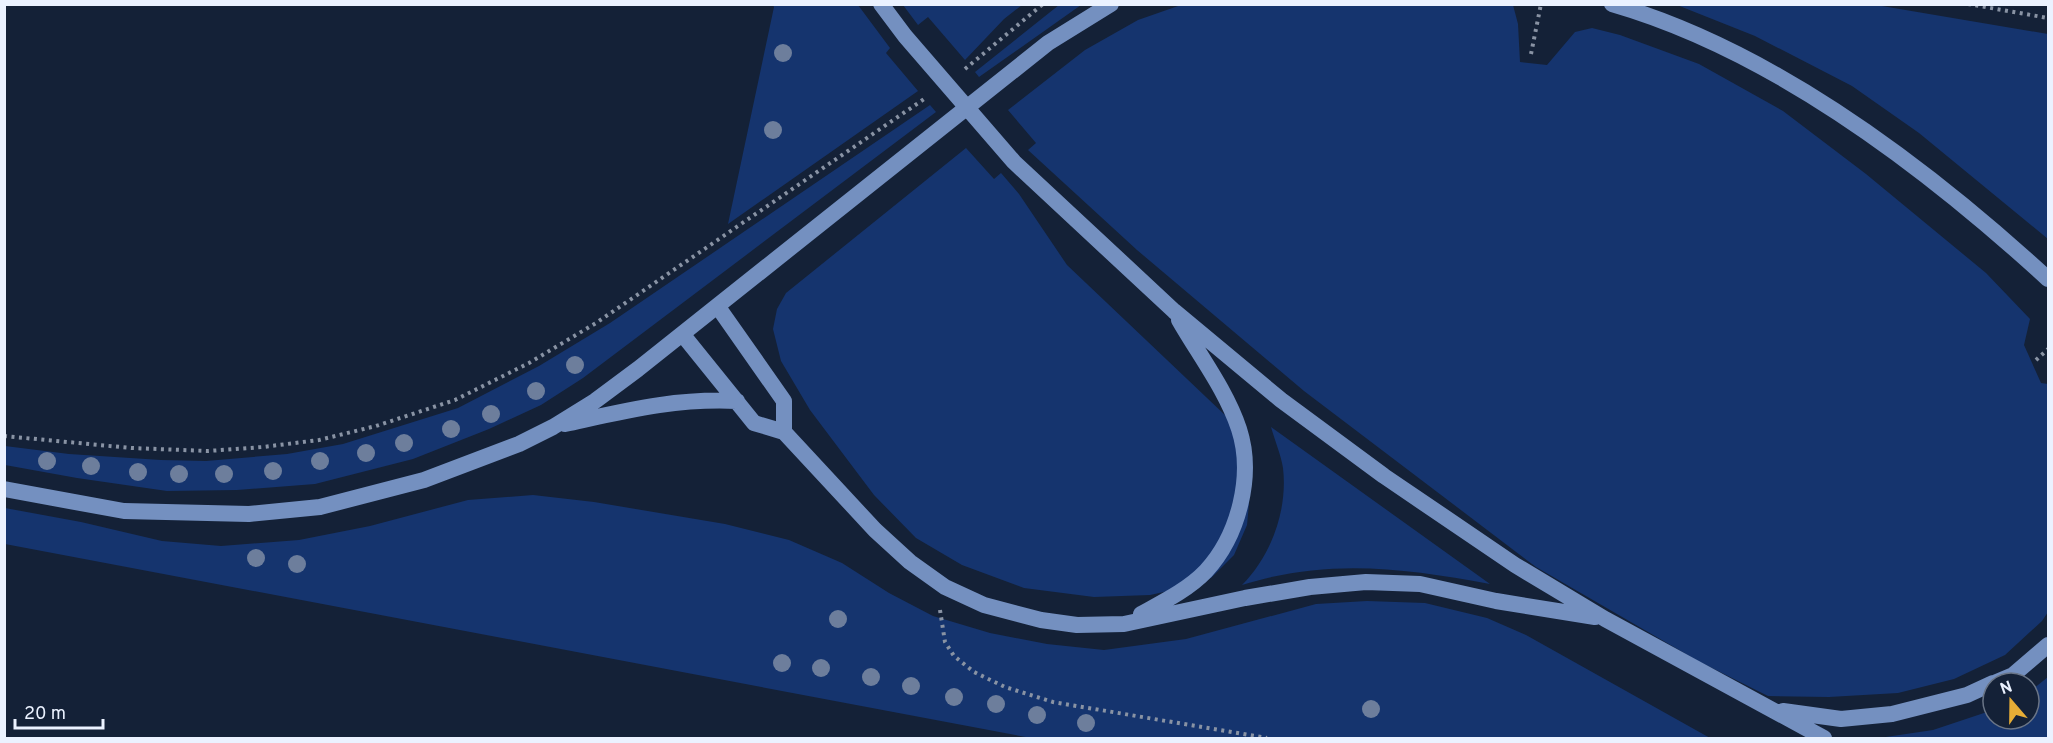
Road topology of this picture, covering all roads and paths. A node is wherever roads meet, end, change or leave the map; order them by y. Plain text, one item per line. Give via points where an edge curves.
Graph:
1 (881, 4) edge
2 (1042, 4) edge
3 (1111, 4) edge
4 (1540, 4) edge
5 (1612, 4) edge
6 (1968, 4) edge
7 (2049, 18) edge
8 (1531, 54) dead end
9 (956, 76) dead end
10 (928, 97) dead end
11 (2049, 279) edge
12 (718, 307) junction
13 (1174, 311) junction
14 (683, 334) junction
15 (2049, 349) edge
16 (2036, 360) dead end
17 (737, 401) junction
18 (552, 427) junction
19 (784, 432) junction
20 (4, 436) edge
21 (4, 489) edge
22 (945, 587) junction
23 (1605, 619) junction
24 (1124, 624) junction
25 (2049, 645) edge
26 (2018, 671) edge
27 (1981, 689) edge
28 (1770, 710) junction
29 (1267, 738) edge
30 (1824, 738) edge

1 - 13 main road via 1014,162
2 - 9 path
3 - 12 main road via 1048,43
4 - 8 path
5 - 11 main road via 1702,36 1774,74 1869,134 1993,229
6 - 7 path
10 - 20 path via 596,323 455,400 319,440 263,447 175,450
12 - 14 main road
12 - 19 main road via 784,401
13 - 23 main road via 1281,400 1384,476 1515,565
13 - 24 main road via 1226,400 1239,430 1245,473 1232,532 1205,572 1166,601
14 - 17 main road
14 - 18 main road via 595,401
15 - 16 path
17 - 18 main road via 677,401
17 - 19 main road via 754,423
18 - 21 main road via 424,480 320,507 249,514 124,511
19 - 22 main road via 875,530
22 - 24 main road via 984,605 1041,620 1077,625
22 - 29 path via 939,614 945,642 954,656 974,672 1005,687 1053,702
23 - 24 main road via 1420,584 1366,582 1245,598
23 - 28 main road
25 - 26 main road
27 - 28 main road via 1892,714 1841,719
28 - 30 main road

